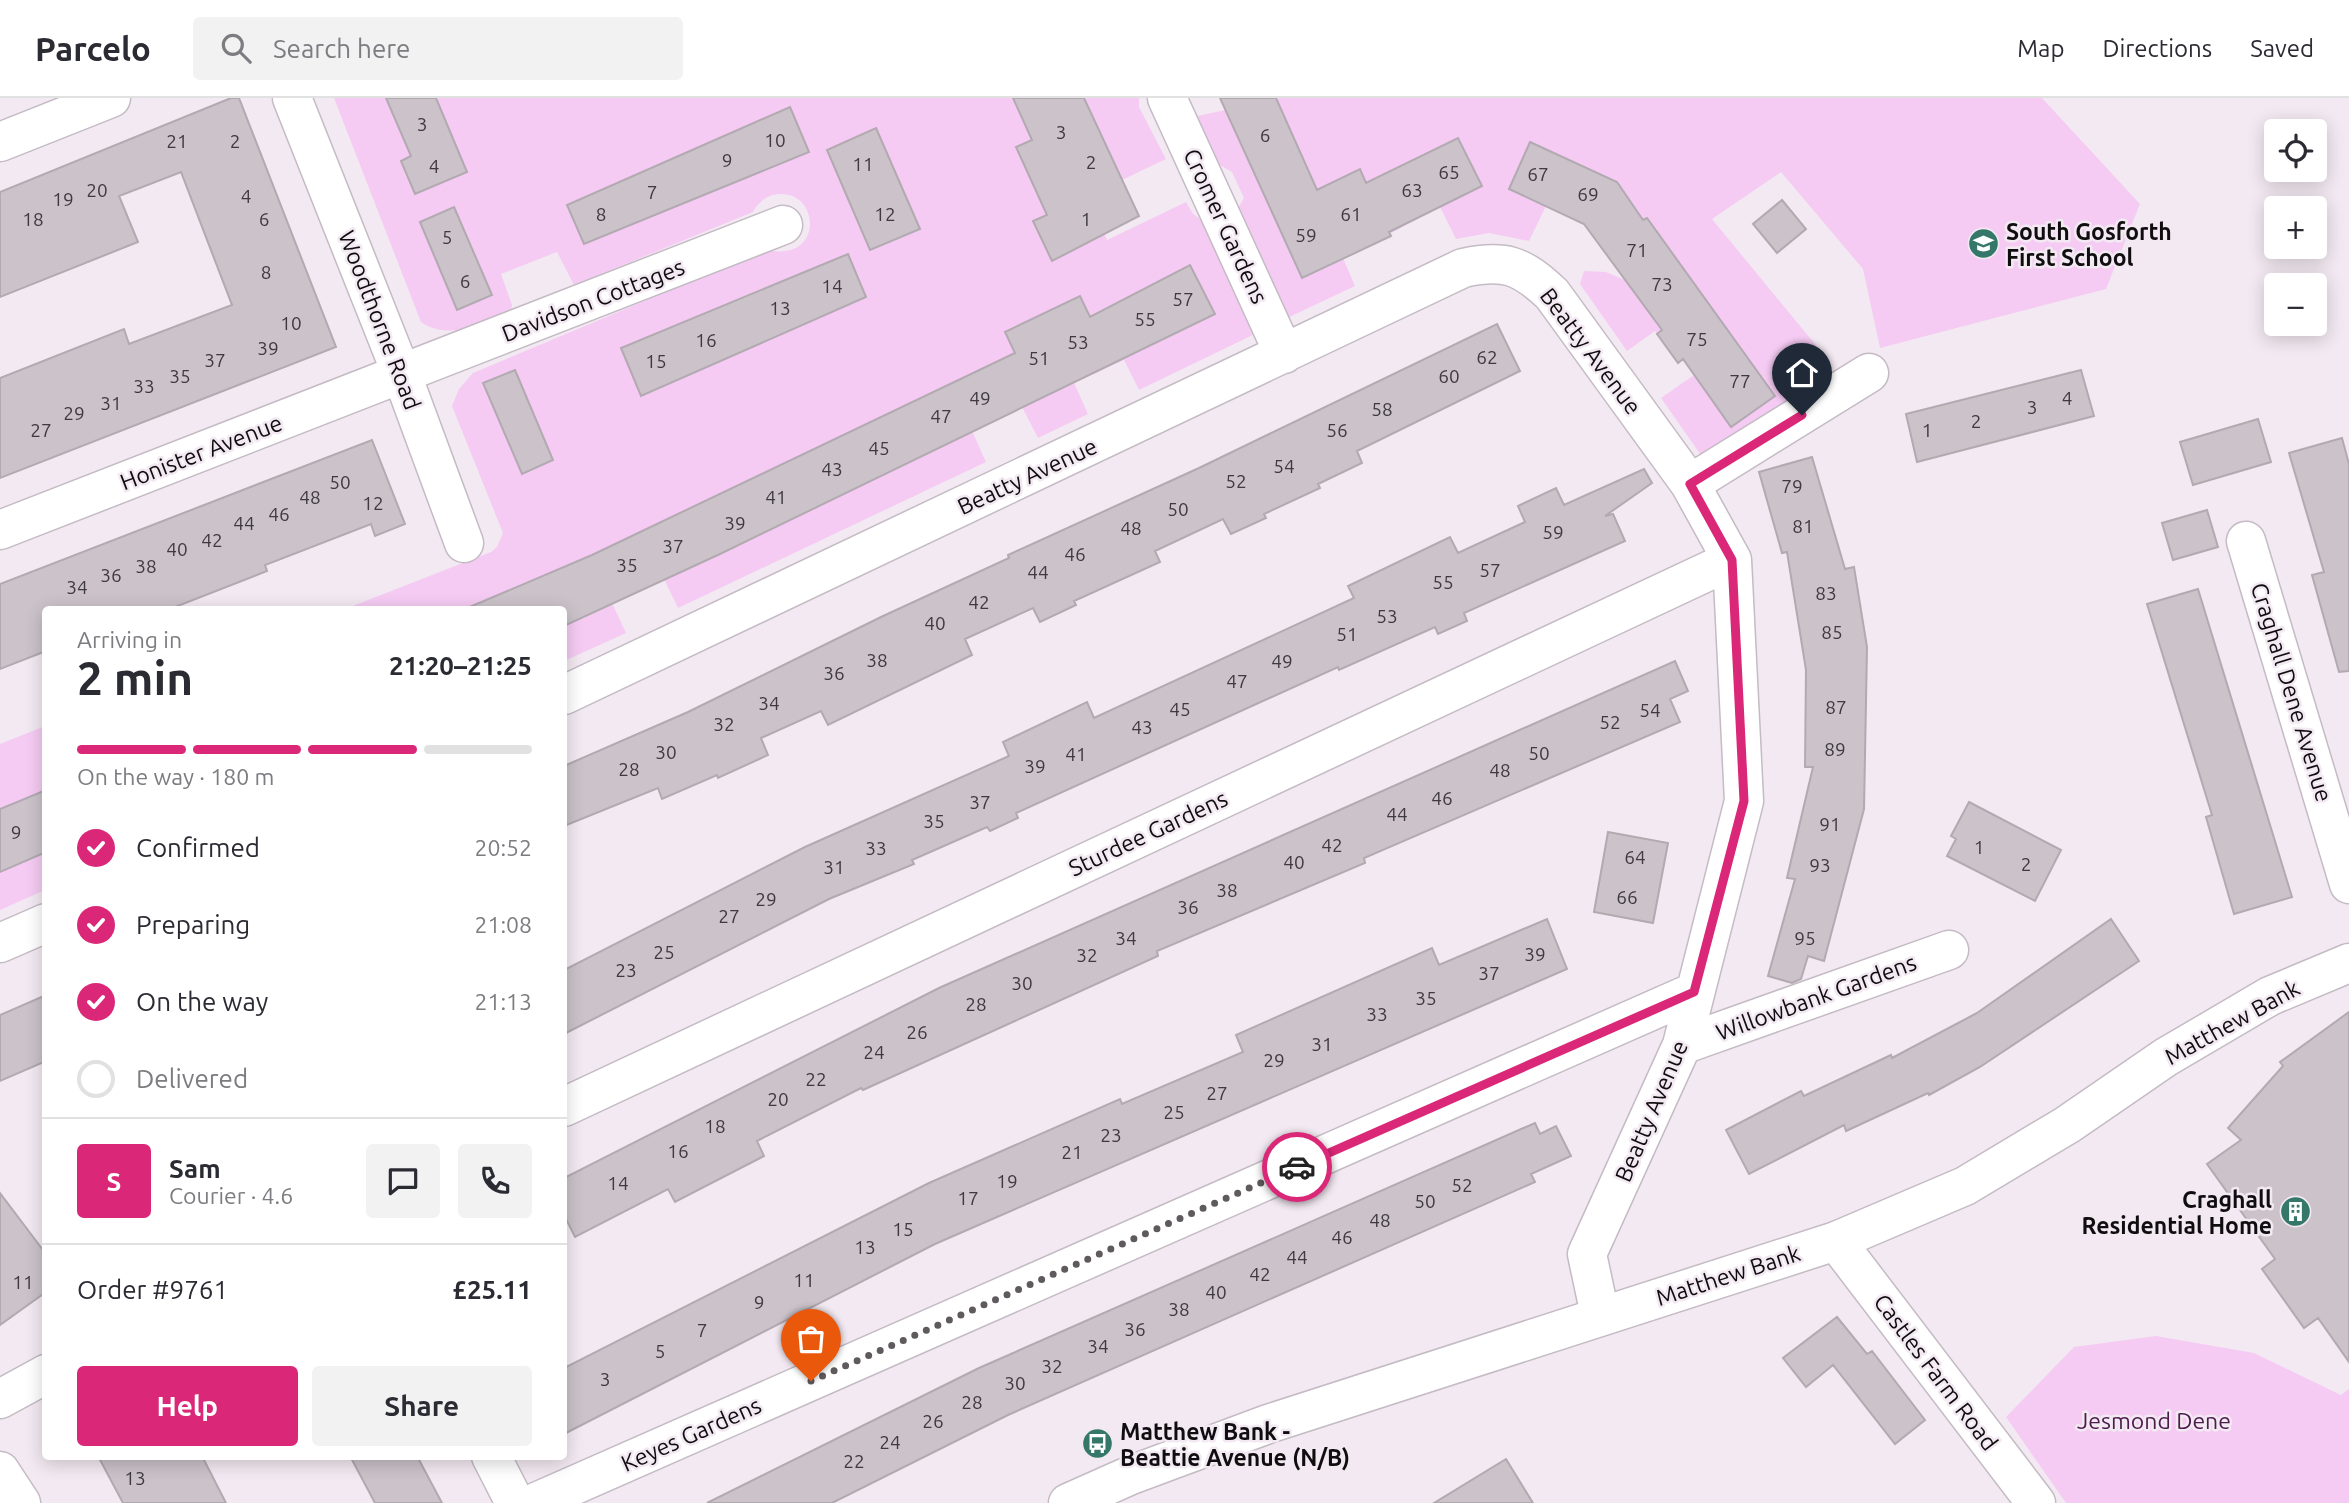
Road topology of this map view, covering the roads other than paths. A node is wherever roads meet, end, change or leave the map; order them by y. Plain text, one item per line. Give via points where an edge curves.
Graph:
1 (111, 98) edge
2 (292, 98) edge
3 (1167, 98) edge
4 (0, 142) edge
5 (783, 225) dead end
6 (1284, 354) junction
7 (1869, 373) dead end
8 (402, 375) junction
9 (1690, 484) junction
10 (0, 530) edge
11 (2246, 541) dead end
12 (464, 543) dead end
13 (1732, 560) junction
14 (567, 694) edge
15 (2349, 884) edge
16 (42, 925) edge
17 (0, 943) edge
18 (1950, 950) dead end
19 (2349, 963) edge
20 (1694, 992) junction
21 (1682, 1045) junction
22 (567, 1106) edge
23 (1836, 1241) junction
24 (1600, 1315) junction
25 (42, 1376) edge
26 (0, 1399) edge
27 (493, 1460) edge
28 (0, 1471) edge
29 (21, 1503) edge
30 (515, 1503) edge
31 (534, 1503) edge
32 (1068, 1503) edge
33 (2036, 1503) edge

1 - 4 street
2 - 8 street, Woodthorne Road
3 - 6 street, Cromer Gardens
5 - 8 street, Davidson Cottages
6 - 9 street, Beatty Avenue via 1463,268 1494,262 1527,271 1552,294
6 - 14 street, Beatty Avenue
7 - 9 street
8 - 10 street, Honister Avenue
8 - 12 street, Woodthorne Road
9 - 13 street, Beatty Avenue
11 - 15 street, Craghall Dene Avenue
13 - 20 street, Beatty Avenue via 1744,801
13 - 22 street, Sturdee Gardens
16 - 17 street
18 - 21 street, Willowbank Gardens
19 - 23 street, Matthew Bank via 2270,996 1965,1186
20 - 21 street, Beatty Avenue
20 - 31 street, Keyes Gardens
21 - 24 street, Beatty Avenue via 1587,1254
23 - 24 street, Matthew Bank
23 - 33 street, Castles Farm Road
24 - 32 street, Matthew Bank via 1268,1424
25 - 26 street
27 - 30 street
28 - 29 street

